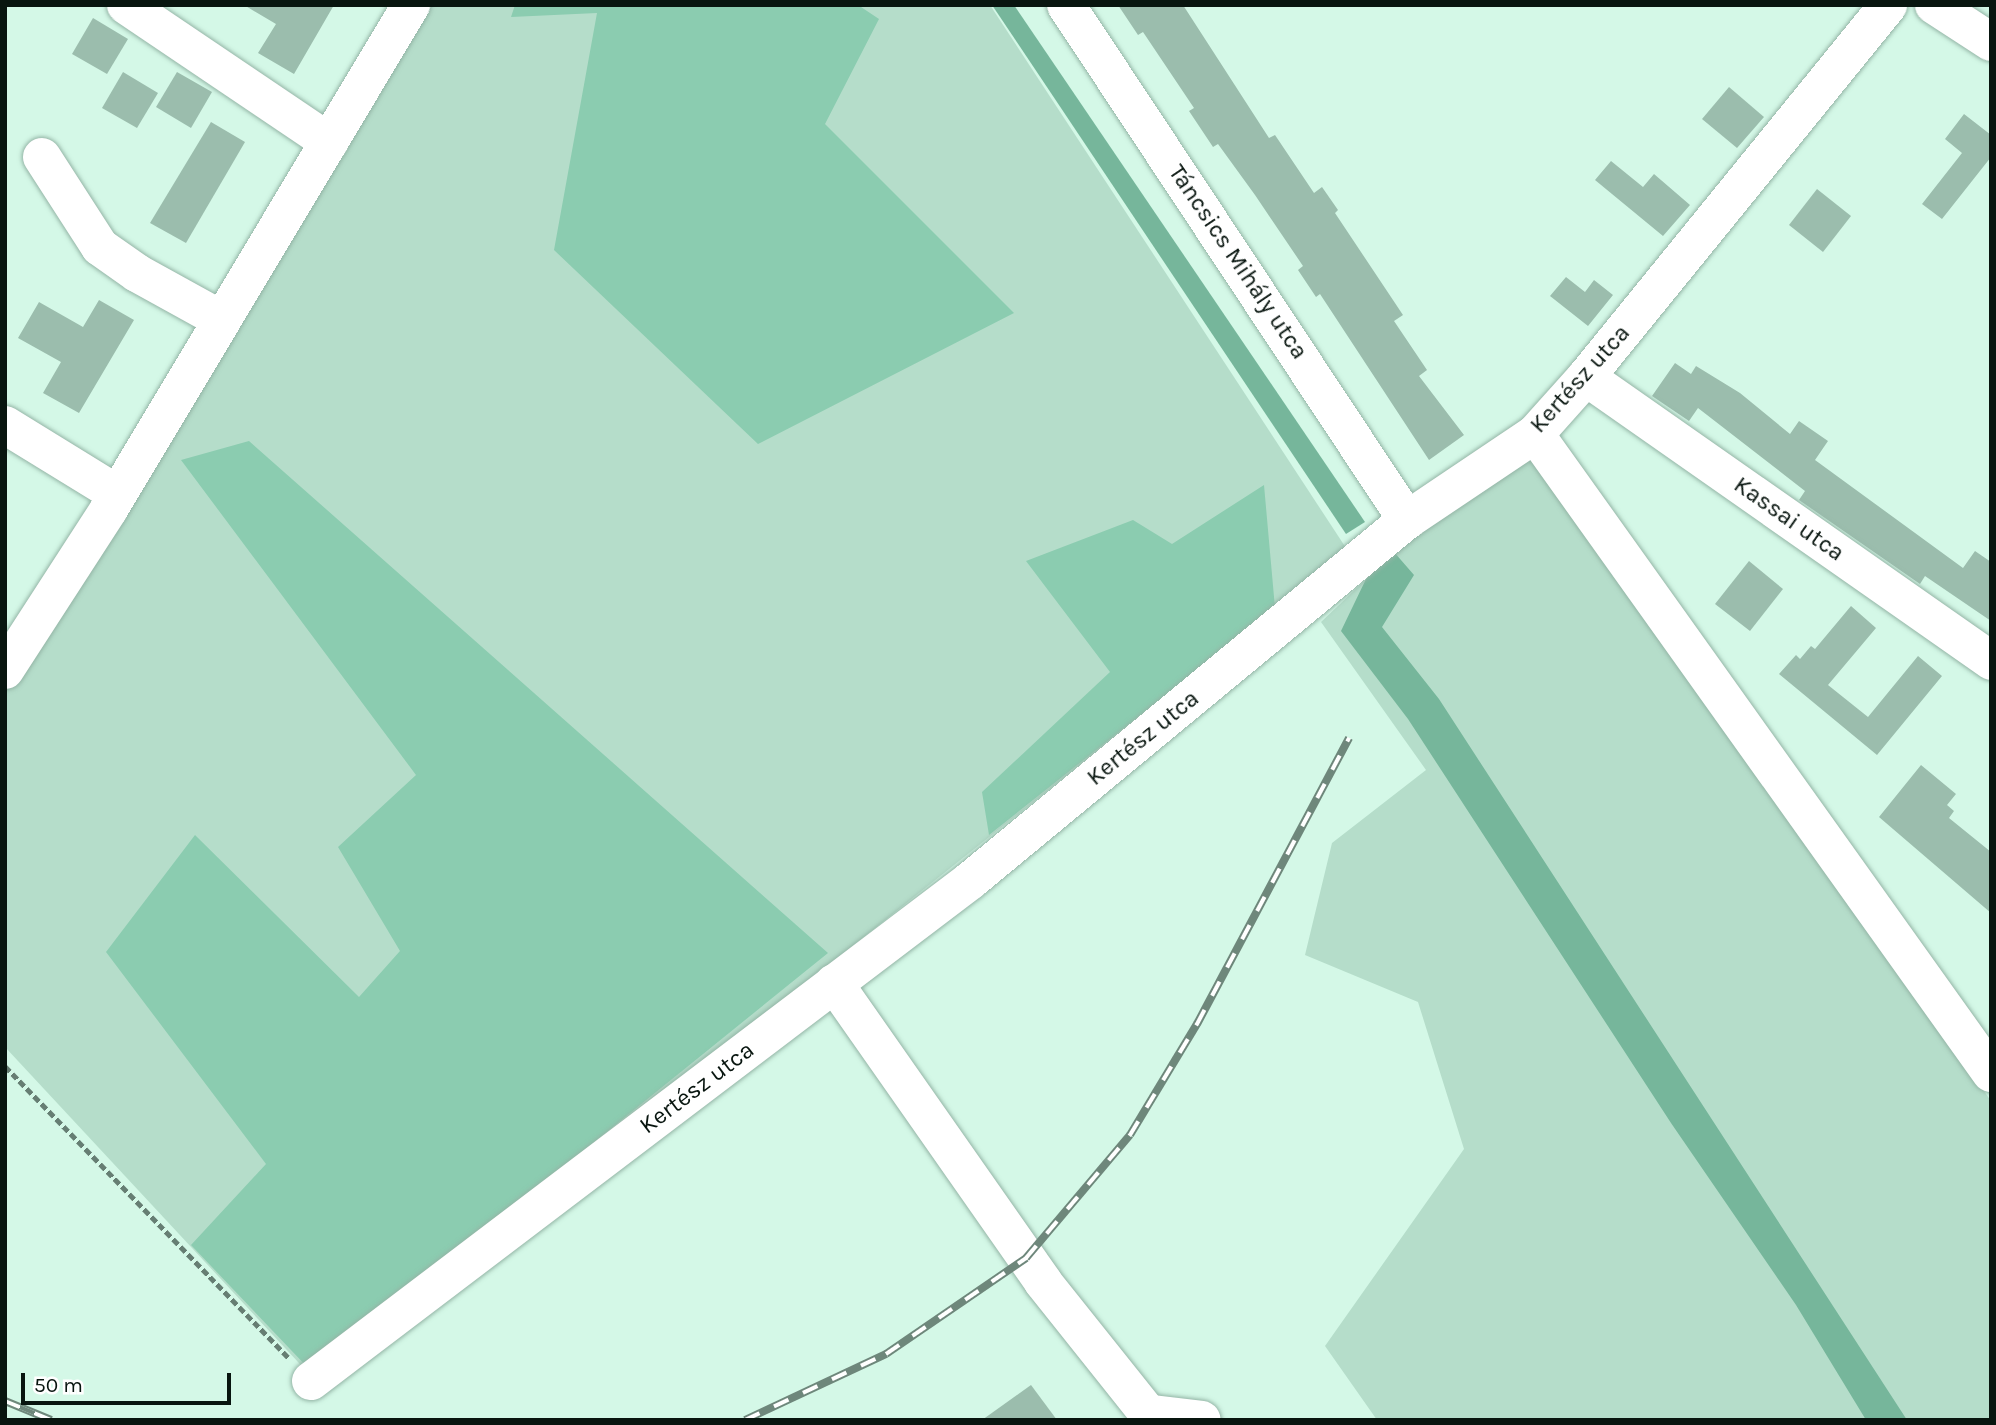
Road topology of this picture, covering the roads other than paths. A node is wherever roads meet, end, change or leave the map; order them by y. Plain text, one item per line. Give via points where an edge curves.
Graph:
1 (126, 5) edge
2 (411, 5) edge
3 (1066, 5) edge
4 (1888, 5) edge
5 (1934, 5) edge
6 (1989, 37) edge
7 (329, 142) junction
8 (42, 157) dead end
9 (222, 320) junction
10 (1586, 377) junction
11 (5, 425) edge
12 (1535, 434) junction
13 (117, 494) junction
14 (1407, 520) junction
15 (1991, 661) edge
16 (5, 670) edge
17 (834, 984) junction
18 (1991, 1073) edge
19 (312, 1381) road end
20 (1153, 1417) edge
21 (1202, 1420) edge

1 - 7 street
2 - 7 street
3 - 14 street, Táncsics Mihály utca
4 - 10 street, Kertész utca
5 - 6 street
7 - 9 street
8 - 9 street via 100,247
9 - 13 street
10 - 12 street, Kertész utca
10 - 15 street, Kassai utca
11 - 13 street
12 - 14 street, Kertész utca
12 - 18 street
13 - 16 street
14 - 17 street, Kertész utca via 971,880
17 - 19 street, Kertész utca
17 - 20 street via 1043,1282
20 - 21 street

